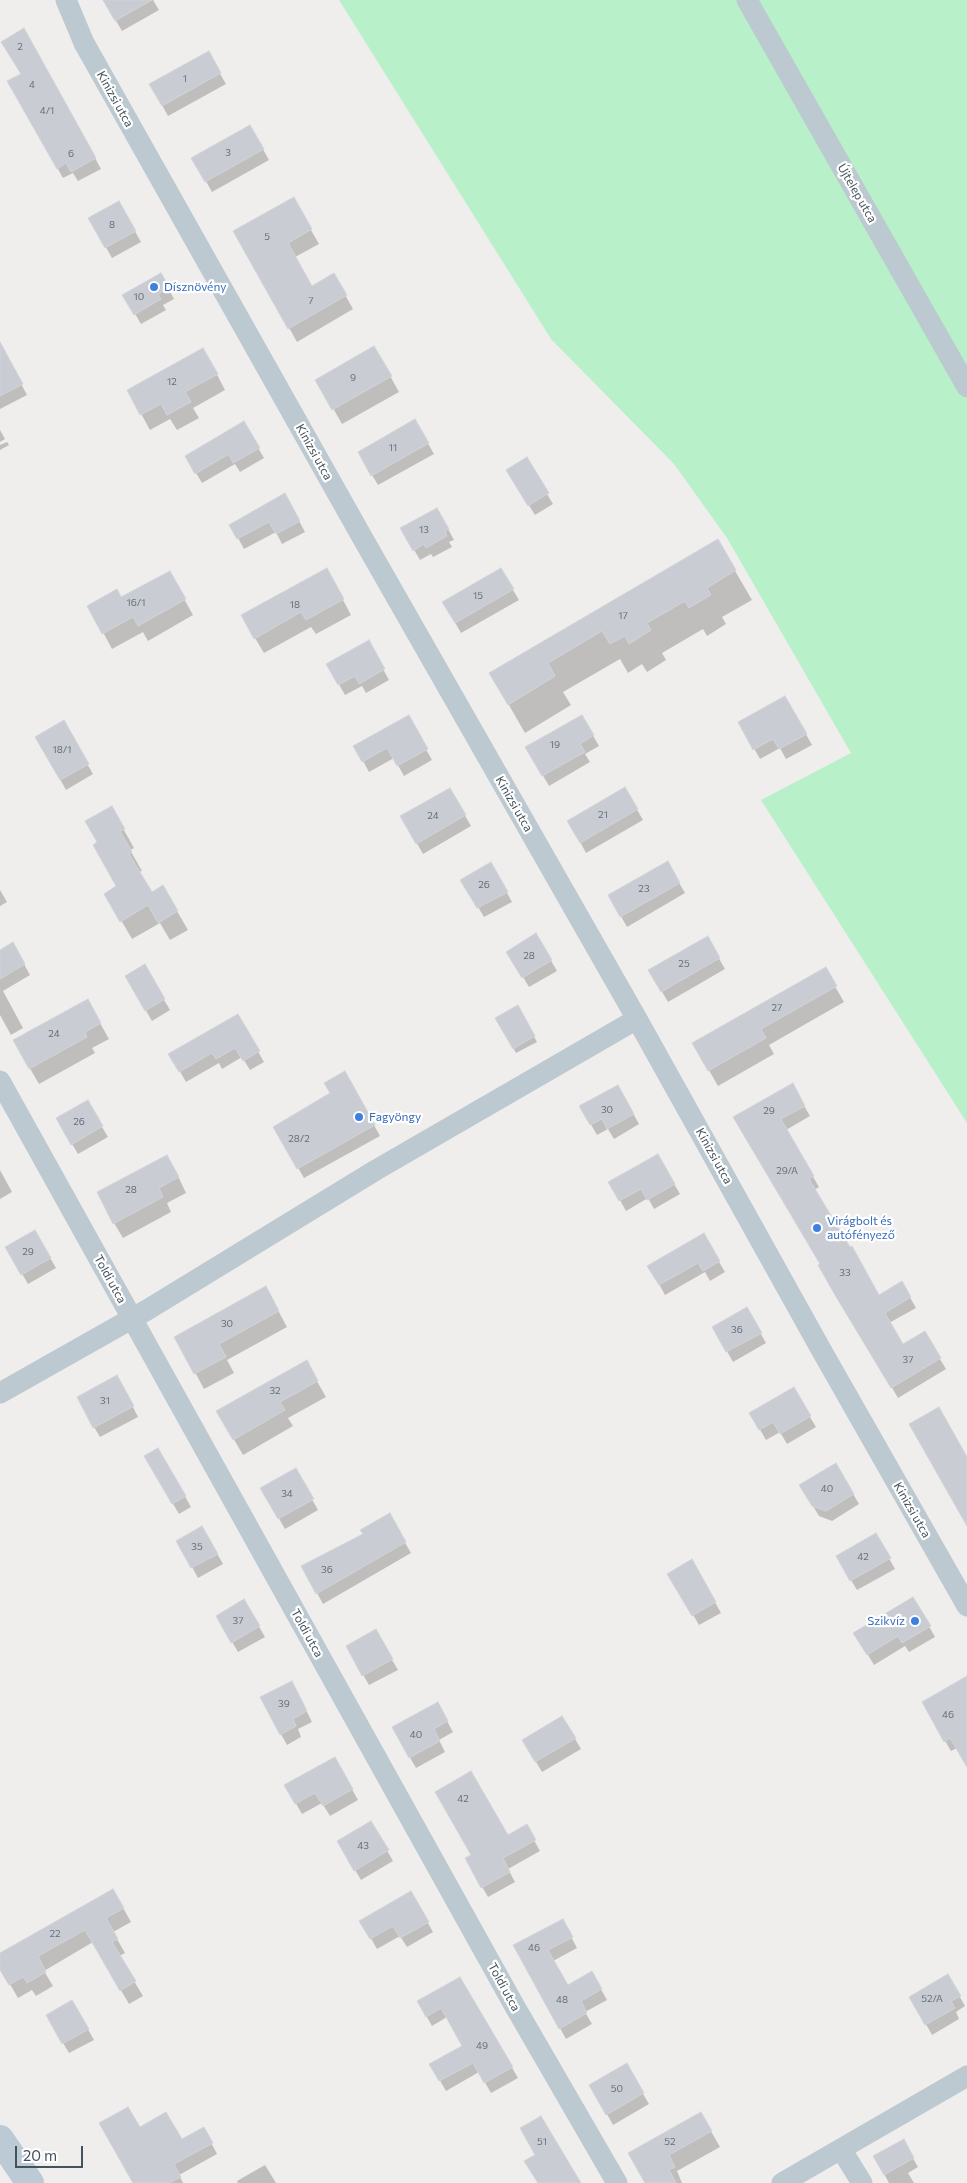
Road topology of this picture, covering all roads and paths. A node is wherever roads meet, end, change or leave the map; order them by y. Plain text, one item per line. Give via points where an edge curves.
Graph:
1 (66, 0) edge
2 (746, 0) edge
3 (967, 387) edge
4 (637, 1019) junction
5 (0, 1081) edge
6 (131, 1318) junction
7 (0, 1393) edge
8 (967, 1606) edge
9 (967, 2076) edge
10 (0, 2139) edge
11 (841, 2149) junction
12 (30, 2183) edge
13 (617, 2183) edge
14 (782, 2183) edge
15 (862, 2183) edge

1 - 4 street, Kinizsi utca via 94,61
2 - 3 street, Újtelep utca
4 - 6 street via 376,1170
4 - 8 street, Kinizsi utca
5 - 6 street, Toldi utca
6 - 7 street
6 - 13 street, Toldi utca via 509,1996
9 - 11 street
10 - 12 main road
11 - 14 street
11 - 15 street

